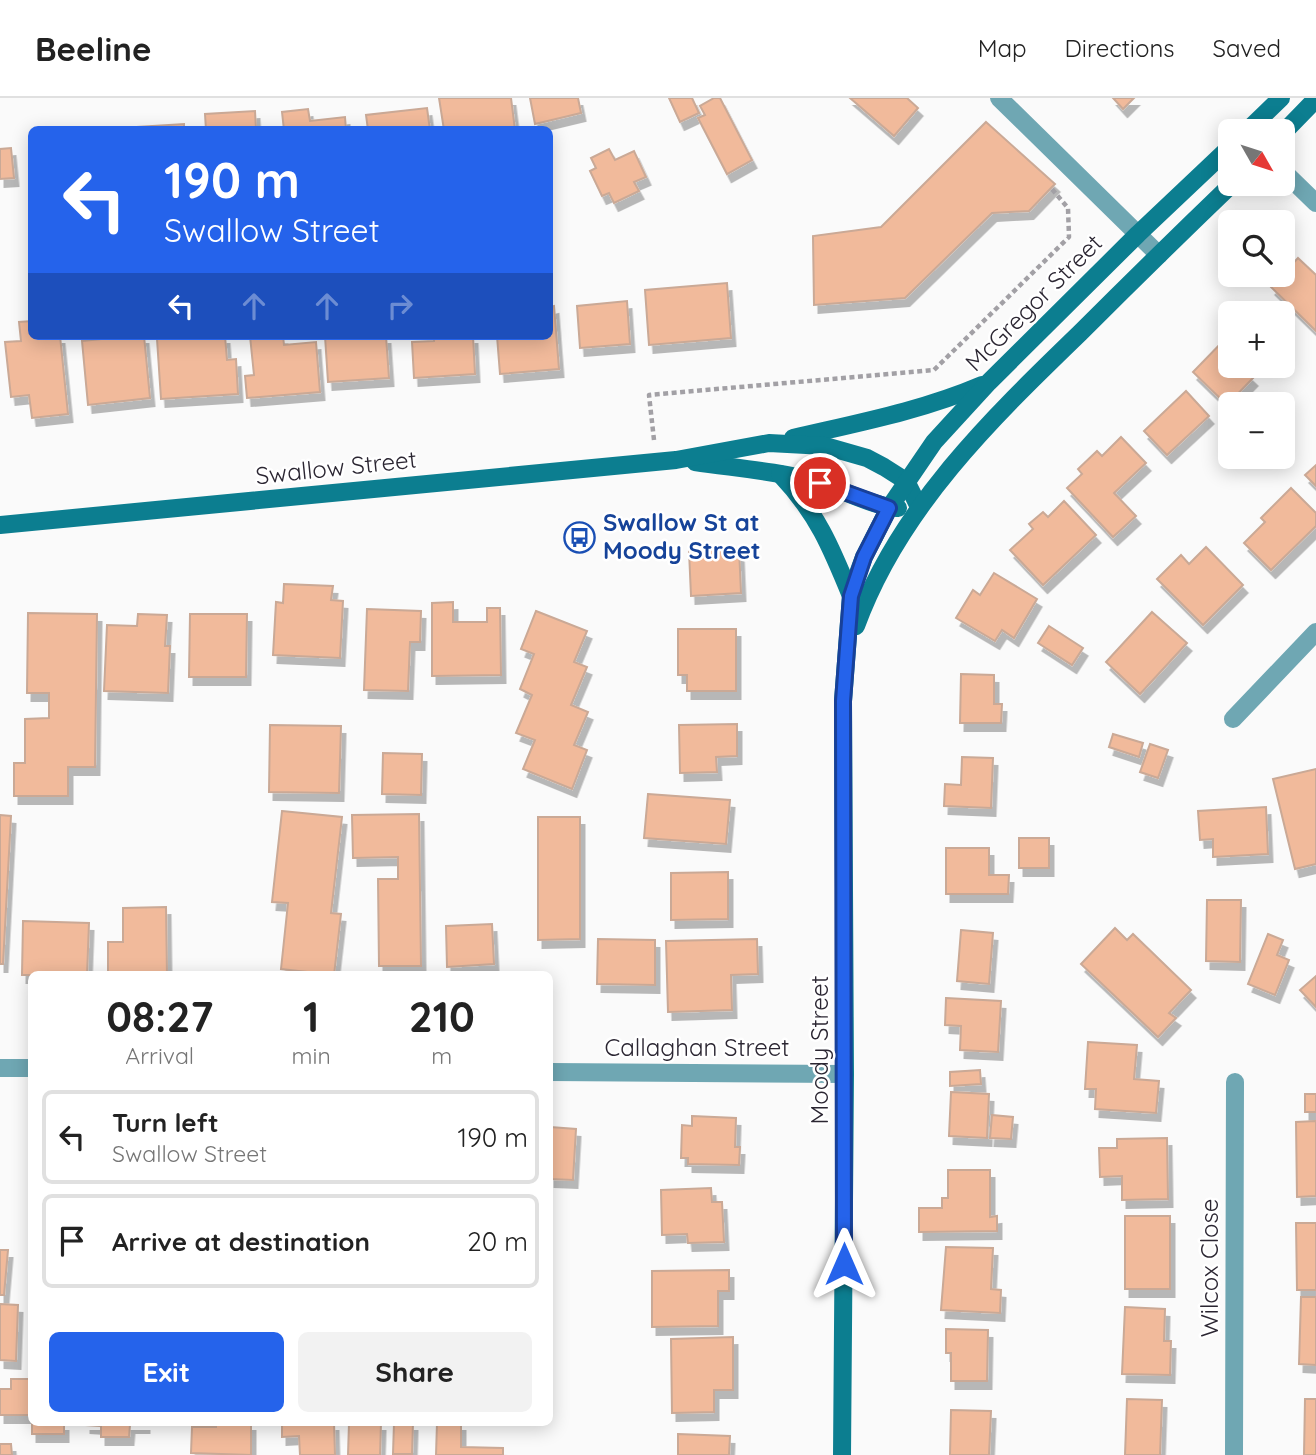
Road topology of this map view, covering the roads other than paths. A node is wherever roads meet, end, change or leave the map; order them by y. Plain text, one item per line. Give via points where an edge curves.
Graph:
1 (999, 98) edge
2 (1281, 98) edge
3 (1316, 99) edge
4 (1259, 119) edge
5 (1295, 121) edge
6 (1218, 158) edge
7 (1295, 183) edge
8 (1220, 196) edge
9 (1316, 203) edge
10 (1138, 234) junction
11 (1160, 255) junction
12 (989, 382) junction
13 (769, 443) junction
14 (676, 460) junction
15 (780, 474) junction
16 (906, 481) junction
17 (919, 507) junction
18 (889, 508) junction
19 (0, 524) edge
20 (851, 596) junction
21 (1316, 632) edge
22 (849, 646) junction
23 (1233, 719) dead end
24 (0, 1068) edge
25 (28, 1068) edge
26 (553, 1072) edge
27 (845, 1074) junction
28 (1235, 1082) dead end
29 (842, 1455) edge
30 (1234, 1455) edge

1 - 10 street
2 - 4 main road
3 - 5 main road
6 - 10 main road, McGregor Street
7 - 9 street
8 - 11 main road
10 - 11 street
10 - 12 main road, McGregor Street
11 - 17 main road via 1008,402
12 - 13 main road via 901,414
12 - 16 main road, McGregor Street via 934,442
13 - 14 main road, Swallow Street
13 - 16 main road, Swallow Street via 848,451
14 - 15 main road, Swallow Street
14 - 19 main road, Swallow Street
15 - 18 main road, Swallow Street
15 - 20 main road via 817,520
16 - 17 main road
16 - 18 main road, McGregor Street
17 - 18 main road, Swallow Street
17 - 22 main road, Moody Street via 874,581
18 - 20 main road, Moody Street via 864,557
20 - 22 main road, Moody Street
21 - 23 street
22 - 27 main road, Moody Street via 843,701
24 - 25 street
26 - 27 street, Callaghan Street
27 - 29 main road, Moody Street
28 - 30 street, Wilcox Close

